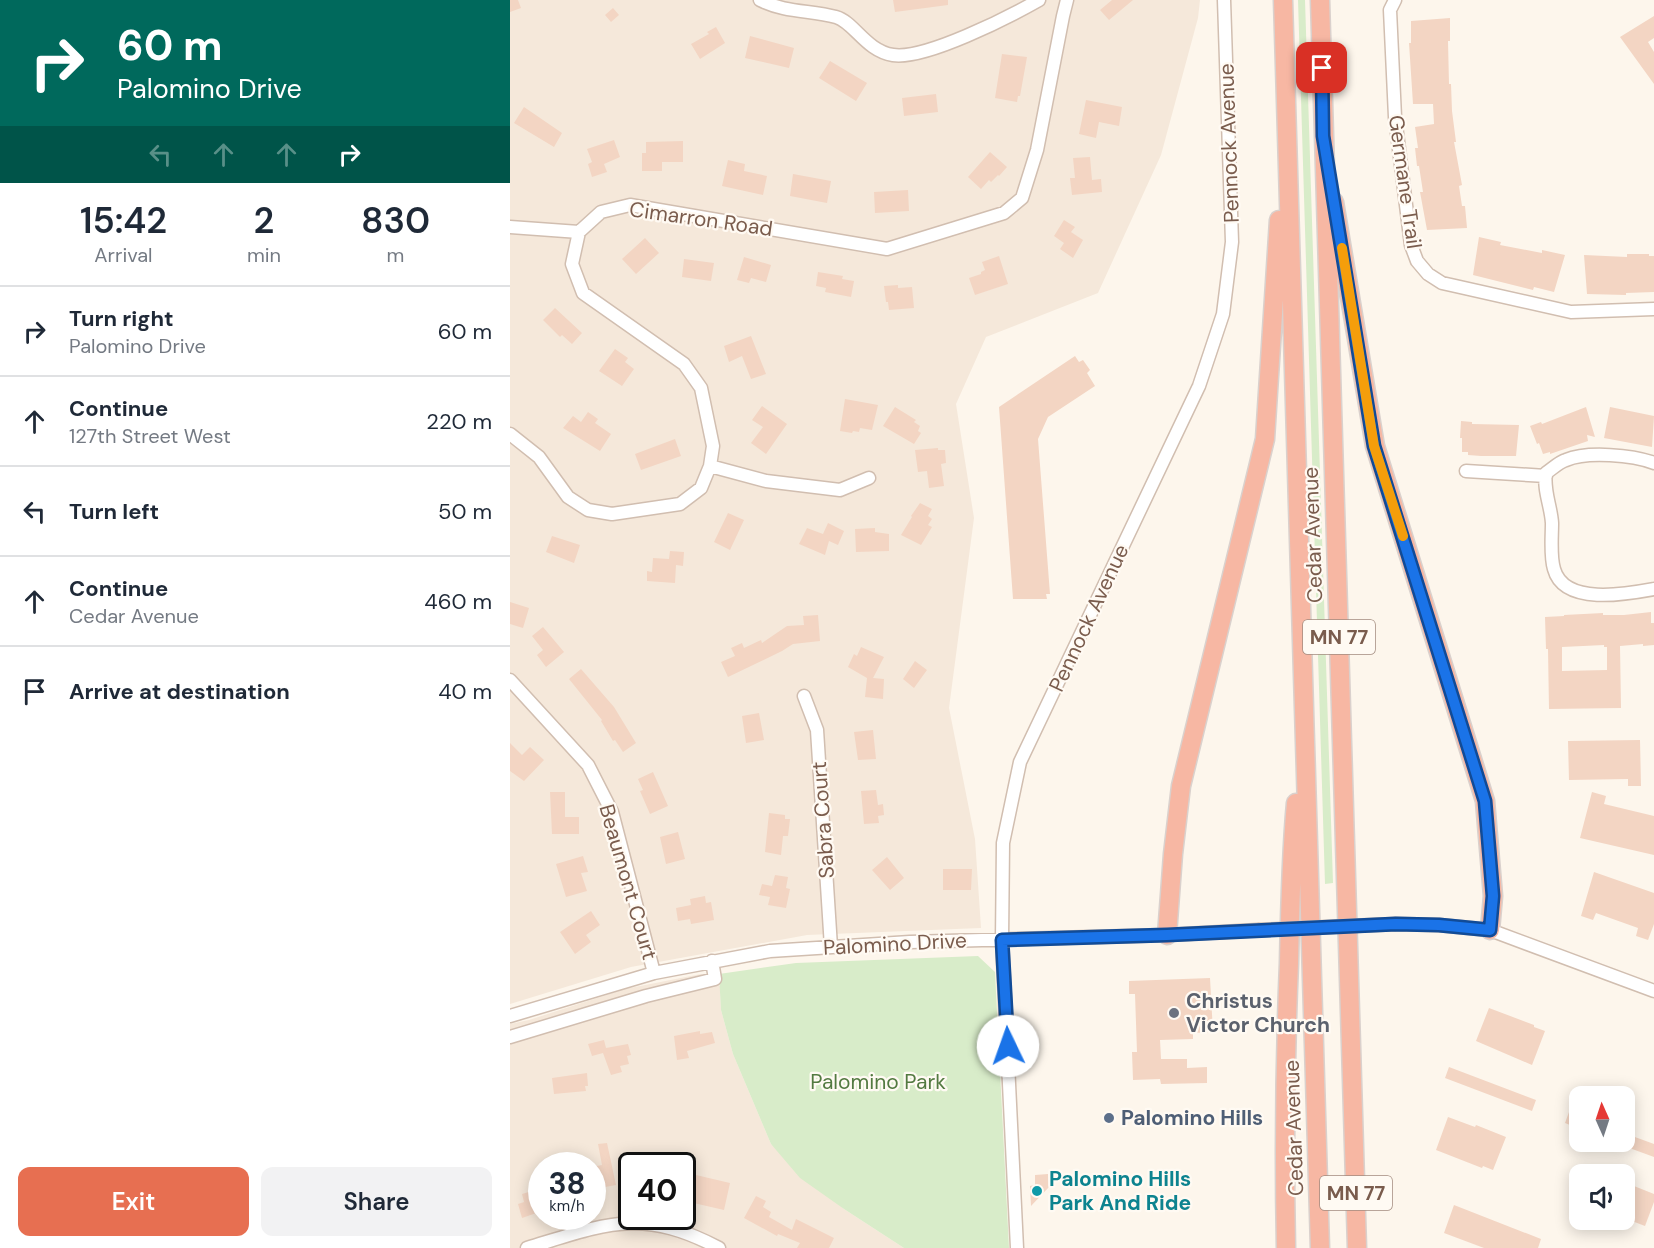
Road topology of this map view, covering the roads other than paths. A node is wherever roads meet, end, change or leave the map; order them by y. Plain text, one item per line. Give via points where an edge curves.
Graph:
1 (760, 0) edge
2 (1039, 0) edge
3 (1067, 0) edge
4 (1224, 0) edge
5 (1283, 0) edge
6 (1320, 0) edge
7 (1395, 0) edge
8 (1286, 116) junction
9 (1323, 136) junction
10 (510, 227) edge
11 (579, 232) junction
12 (1654, 309) edge
13 (510, 434) edge
14 (1654, 463) edge
15 (710, 466) junction
16 (1467, 471) dead end
17 (1545, 476) junction
18 (869, 478) dead end
19 (1654, 589) edge
20 (510, 680) edge
21 (804, 696) dead end
22 (1304, 723) junction
23 (1490, 930) junction
24 (1167, 935) junction
25 (1002, 940) junction
26 (831, 946) junction
27 (712, 961) junction
28 (654, 973) junction
29 (1654, 992) edge
30 (510, 1017) edge
31 (510, 1037) edge
32 (1354, 1138) junction
33 (527, 1248) edge
34 (720, 1248) edge
35 (1017, 1248) edge
36 (1286, 1248) edge
37 (1320, 1248) edge
38 (1358, 1248) edge
39 (1367, 1248) edge

1 - 2 street via 776,8 839,18 871,46 893,55 918,54 1002,21
3 - 11 street, Cimarron Road via 1037,150 1022,198 1004,213 886,249 630,205 601,212
4 - 25 street, Pennock Avenue via 1232,242 1223,314 1199,386 1020,762 1003,843
5 - 8 highway, Cedar Avenue / MN 77
6 - 9 highway, Cedar Avenue / MN 77
7 - 12 street, Germane Trail via 1390,10 1395,117 1411,245 1422,268 1442,283 1571,312
8 - 22 highway, Cedar Avenue / MN 77
8 - 24 highway via 1265,439 1181,786
9 - 23 highway via 1374,446 1485,801 1493,896
9 - 32 highway, Cedar Avenue / MN 77
10 - 11 street
11 - 15 street via 572,264 584,293 684,364 701,388 713,446
13 - 15 street via 539,457 568,496 588,510 612,514 680,504 701,488
14 - 17 street via 1620,456 1589,456 1566,460
15 - 18 street via 766,481 840,490
16 - 17 street
17 - 19 street via 1554,570 1570,590 1626,594
20 - 28 street, Beaumont Court via 588,765 612,812
21 - 26 street, Sabra Court via 817,730
22 - 36 highway via 1293,843 1288,970
22 - 37 highway, Cedar Avenue / MN 77
23 - 24 street, Palomino Drive, bridge via 1396,924
23 - 29 street, Palomino Drive
24 - 25 street, Palomino Drive
25 - 26 street, Palomino Drive
25 - 35 street, Pennock Avenue
26 - 27 street, Palomino Drive
27 - 28 street, Palomino Drive
27 - 31 street via 715,980 646,996
28 - 30 street, Palomino Drive
32 - 38 highway, Cedar Avenue / MN 77
32 - 39 highway
33 - 34 street via 595,1227 631,1222 662,1225

